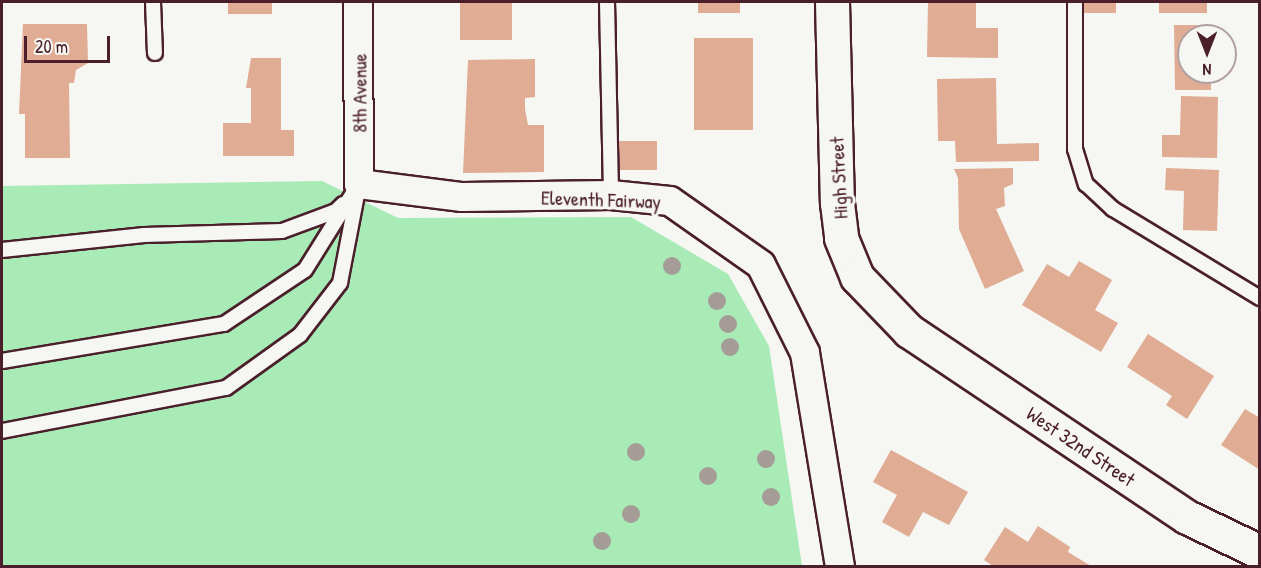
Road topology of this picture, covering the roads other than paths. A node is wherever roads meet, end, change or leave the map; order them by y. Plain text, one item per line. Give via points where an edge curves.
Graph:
1 (153, 2) edge
2 (358, 2) edge
3 (607, 2) edge
4 (832, 2) edge
5 (1075, 2) edge
6 (154, 53) dead end
7 (359, 183) junction
8 (612, 195) junction
9 (2, 250) edge
10 (1260, 298) edge
11 (909, 331) joint
12 (2, 362) edge
13 (2, 431) edge
14 (1260, 552) edge
15 (840, 567) edge

1 - 6 lane
2 - 7 street, 8th Avenue
3 - 8 lane
4 - 11 street, High Street via 837,203 842,238 857,277
5 - 10 lane via 1075,149 1086,183 1113,209
7 - 8 street, Eleventh Fairway via 462,197
7 - 9 lane via 336,211 282,231 144,235
7 - 12 lane via 306,270 224,324
7 - 13 lane via 340,283 300,335 226,388
8 - 15 street, Eleventh Fairway via 670,201 760,265 805,353
11 - 14 street, West 32nd Street via 1187,517

